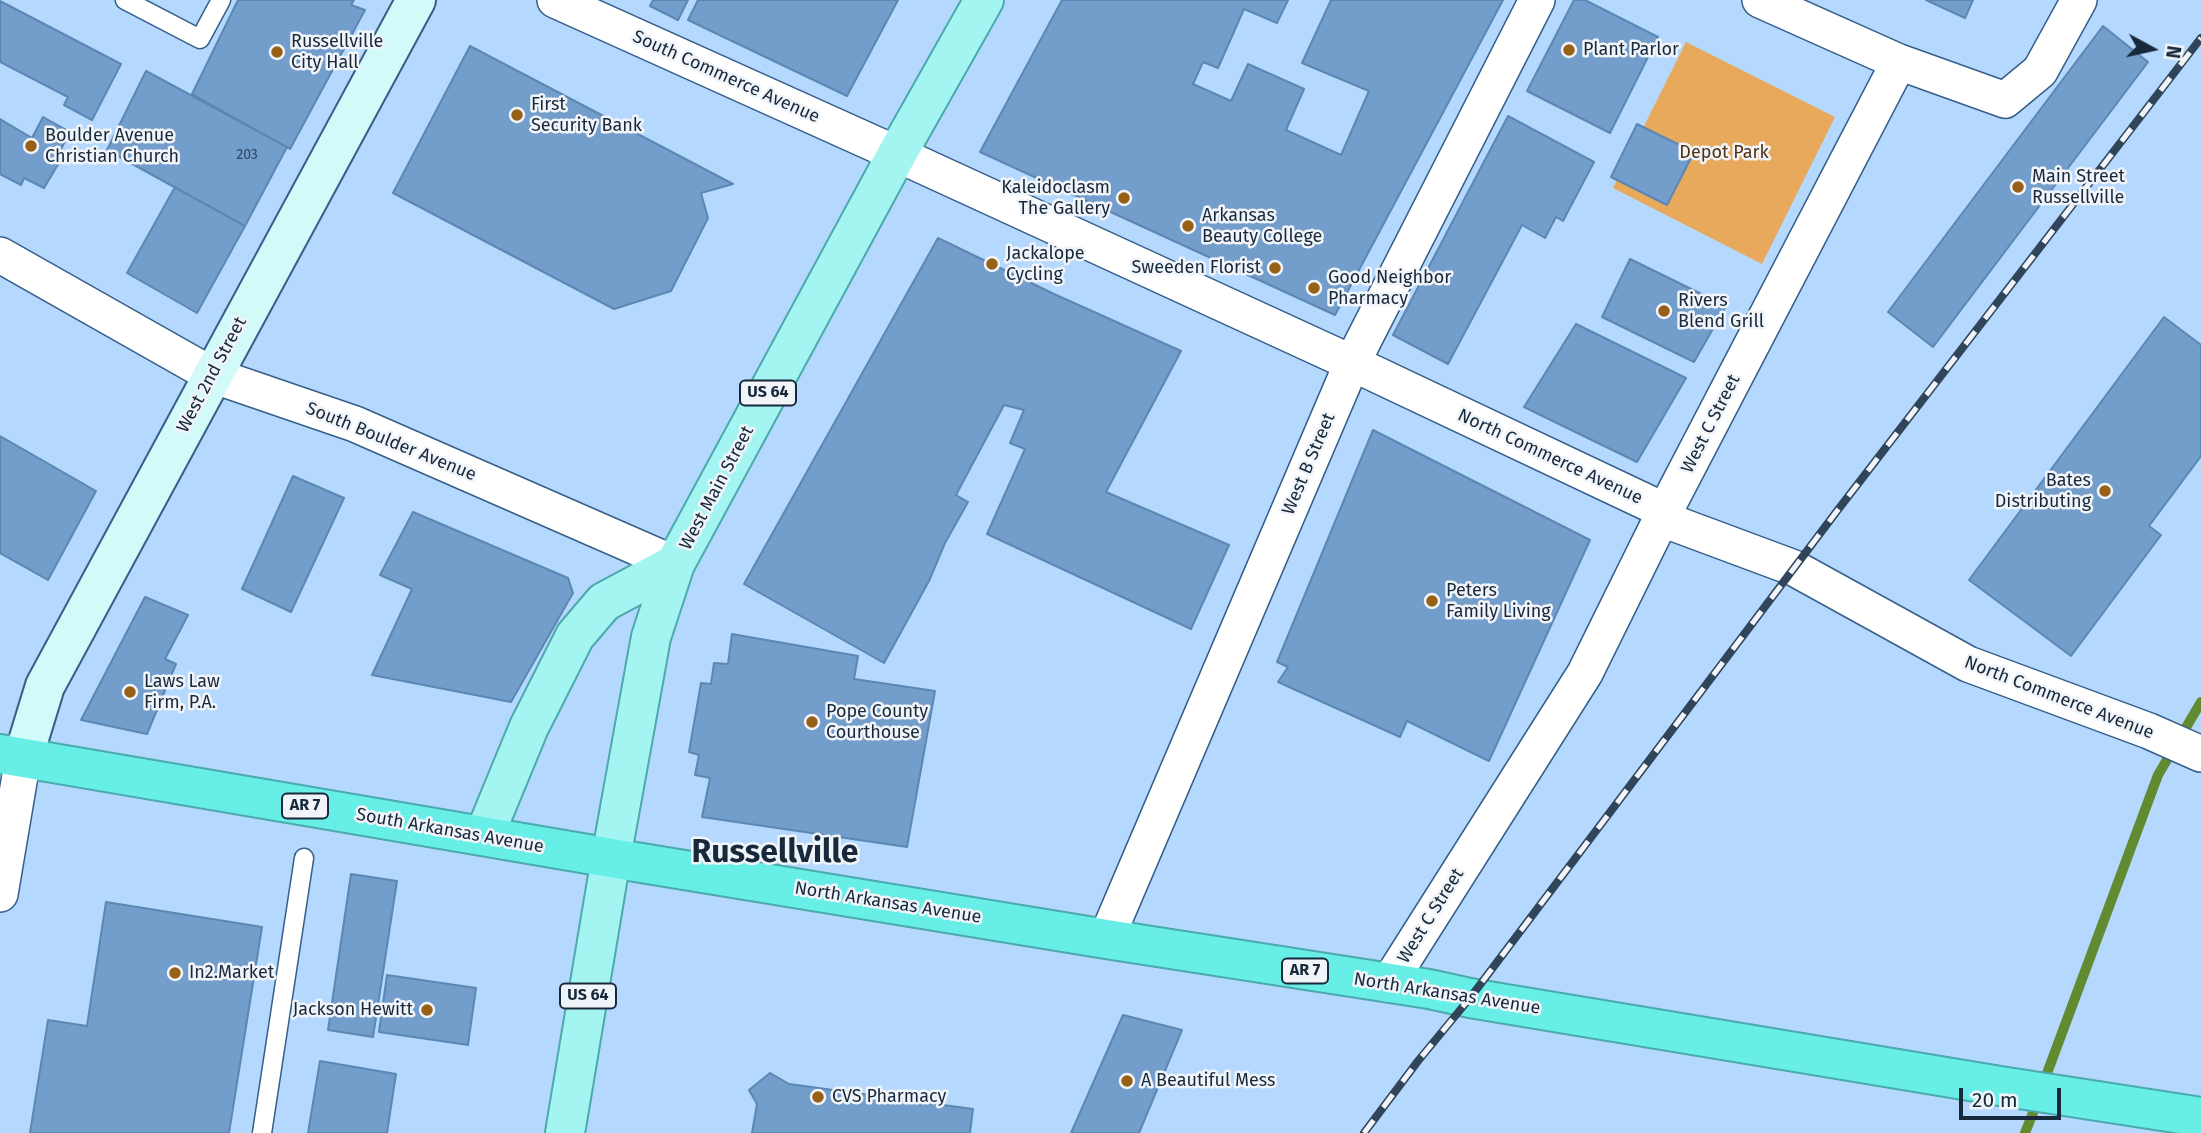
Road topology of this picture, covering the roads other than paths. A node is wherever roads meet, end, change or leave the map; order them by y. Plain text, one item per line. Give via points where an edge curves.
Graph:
1 (125, 0) edge
2 (220, 0) edge
3 (416, 0) edge
4 (555, 0) edge
5 (984, 0) edge
6 (1537, 0) edge
7 (1760, 0) edge
8 (2078, 0) edge
9 (1899, 62) junction
10 (897, 154) junction
11 (0, 255) edge
12 (1352, 363) junction
13 (212, 375) junction
14 (1665, 511) junction
15 (675, 564) junction
16 (2201, 754) edge
17 (12, 756) edge
18 (484, 836) junction
19 (304, 858) dead end
20 (611, 858) junction
21 (0, 894) edge
22 (1106, 939) junction
23 (1388, 984) junction
24 (2201, 1117) edge
25 (2155, 1121) edge
26 (262, 1133) edge
27 (565, 1133) edge

1 - 2 lane via 200,39
3 - 13 street, West 2nd Street
4 - 10 street, South Commerce Avenue
5 - 10 main road, West Main Street / US 64
6 - 12 street, West B Street
7 - 9 street
8 - 9 street via 2040,72 2005,100
9 - 14 street, West C Street
10 - 12 street, North Commerce Avenue
10 - 15 main road, West Main Street / US 64
11 - 13 street, South Boulder Avenue
12 - 14 street, North Commerce Avenue
12 - 22 street, West B Street
13 - 15 street, South Boulder Avenue via 355,424
13 - 17 street, West 2nd Street
14 - 16 street, North Commerce Avenue via 1673,523 1794,568 1968,664
14 - 23 street, West C Street via 1584,673
15 - 18 main road via 604,602 575,636 529,727
15 - 20 main road, West Main Street / US 64 via 651,637
17 - 18 highway, South Arkansas Avenue / AR 7
17 - 21 street
18 - 20 highway, South Arkansas Avenue / AR 7
19 - 26 lane
20 - 22 highway, North Arkansas Avenue / AR 7
20 - 27 main road, US 64
22 - 23 highway, North Arkansas Avenue / AR 7
23 - 25 highway, North Arkansas Avenue / AR 7 via 2095,1099
24 - 25 highway, North Arkansas Avenue / AR 7

